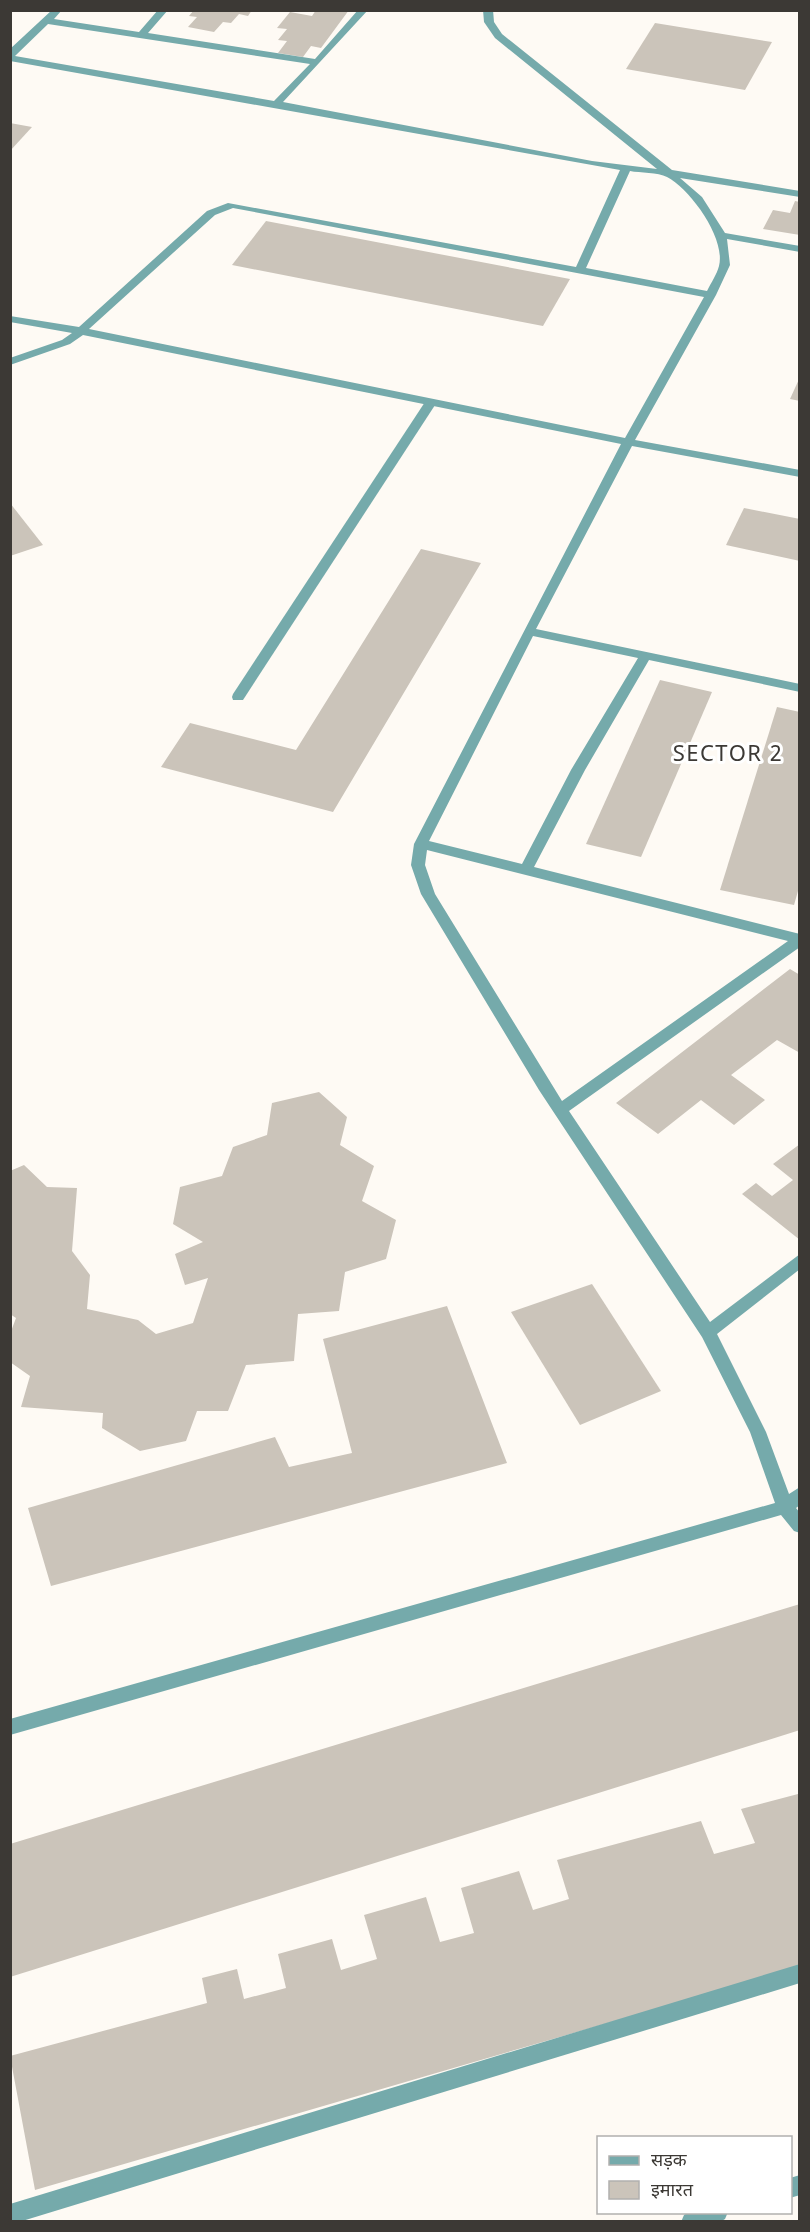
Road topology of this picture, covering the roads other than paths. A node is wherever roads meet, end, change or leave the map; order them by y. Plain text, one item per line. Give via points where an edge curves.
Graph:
1 (58, 10) edge
2 (164, 10) edge
3 (364, 10) edge
4 (488, 10) edge
5 (47, 21) junction
6 (141, 35) junction
7 (10, 56) edge
8 (317, 62) junction
9 (276, 104) junction
10 (626, 169) junction
11 (669, 173) junction
12 (800, 194) edge
13 (721, 235) junction
14 (800, 249) edge
15 (580, 270) junction
16 (711, 295) junction
17 (10, 319) edge
18 (81, 331) junction
19 (10, 363) edge
20 (430, 402) junction
21 (628, 442) junction
22 (800, 474) edge
23 (529, 631) junction
24 (645, 657) junction
25 (800, 688) edge
26 (238, 697) dead end
27 (421, 844) junction
28 (525, 871) junction
29 (800, 940) edge
30 (560, 1110) junction
31 (800, 1260) edge
32 (708, 1332) junction
33 (800, 1494) edge
34 (785, 1507) junction
35 (800, 1526) edge
36 (10, 1727) edge
37 (800, 1973) edge
38 (10, 2214) edge
39 (713, 2214) edge
40 (691, 2222) edge

1 - 5 street
2 - 6 street
3 - 8 street
4 - 11 street via 489,22 498,36
5 - 6 street
5 - 7 street
6 - 8 street
7 - 9 street
8 - 9 street
9 - 10 street
10 - 11 street
10 - 15 street
11 - 12 street
11 - 13 street via 698,199
13 - 14 street
13 - 16 street via 724,265
15 - 16 street
15 - 18 street via 232,204 211,213
16 - 21 street
17 - 18 street
18 - 19 street via 66,342
18 - 20 street
20 - 21 street
20 - 26 street
21 - 22 street
21 - 23 street
23 - 24 street
23 - 27 street
24 - 25 street
24 - 28 street via 578,770
27 - 28 street
27 - 30 street via 418,865 428,894
28 - 29 street
29 - 30 street
30 - 32 street
31 - 32 street
32 - 34 street via 758,1432
33 - 34 street
34 - 35 street
34 - 36 street
37 - 38 street
39 - 40 street

